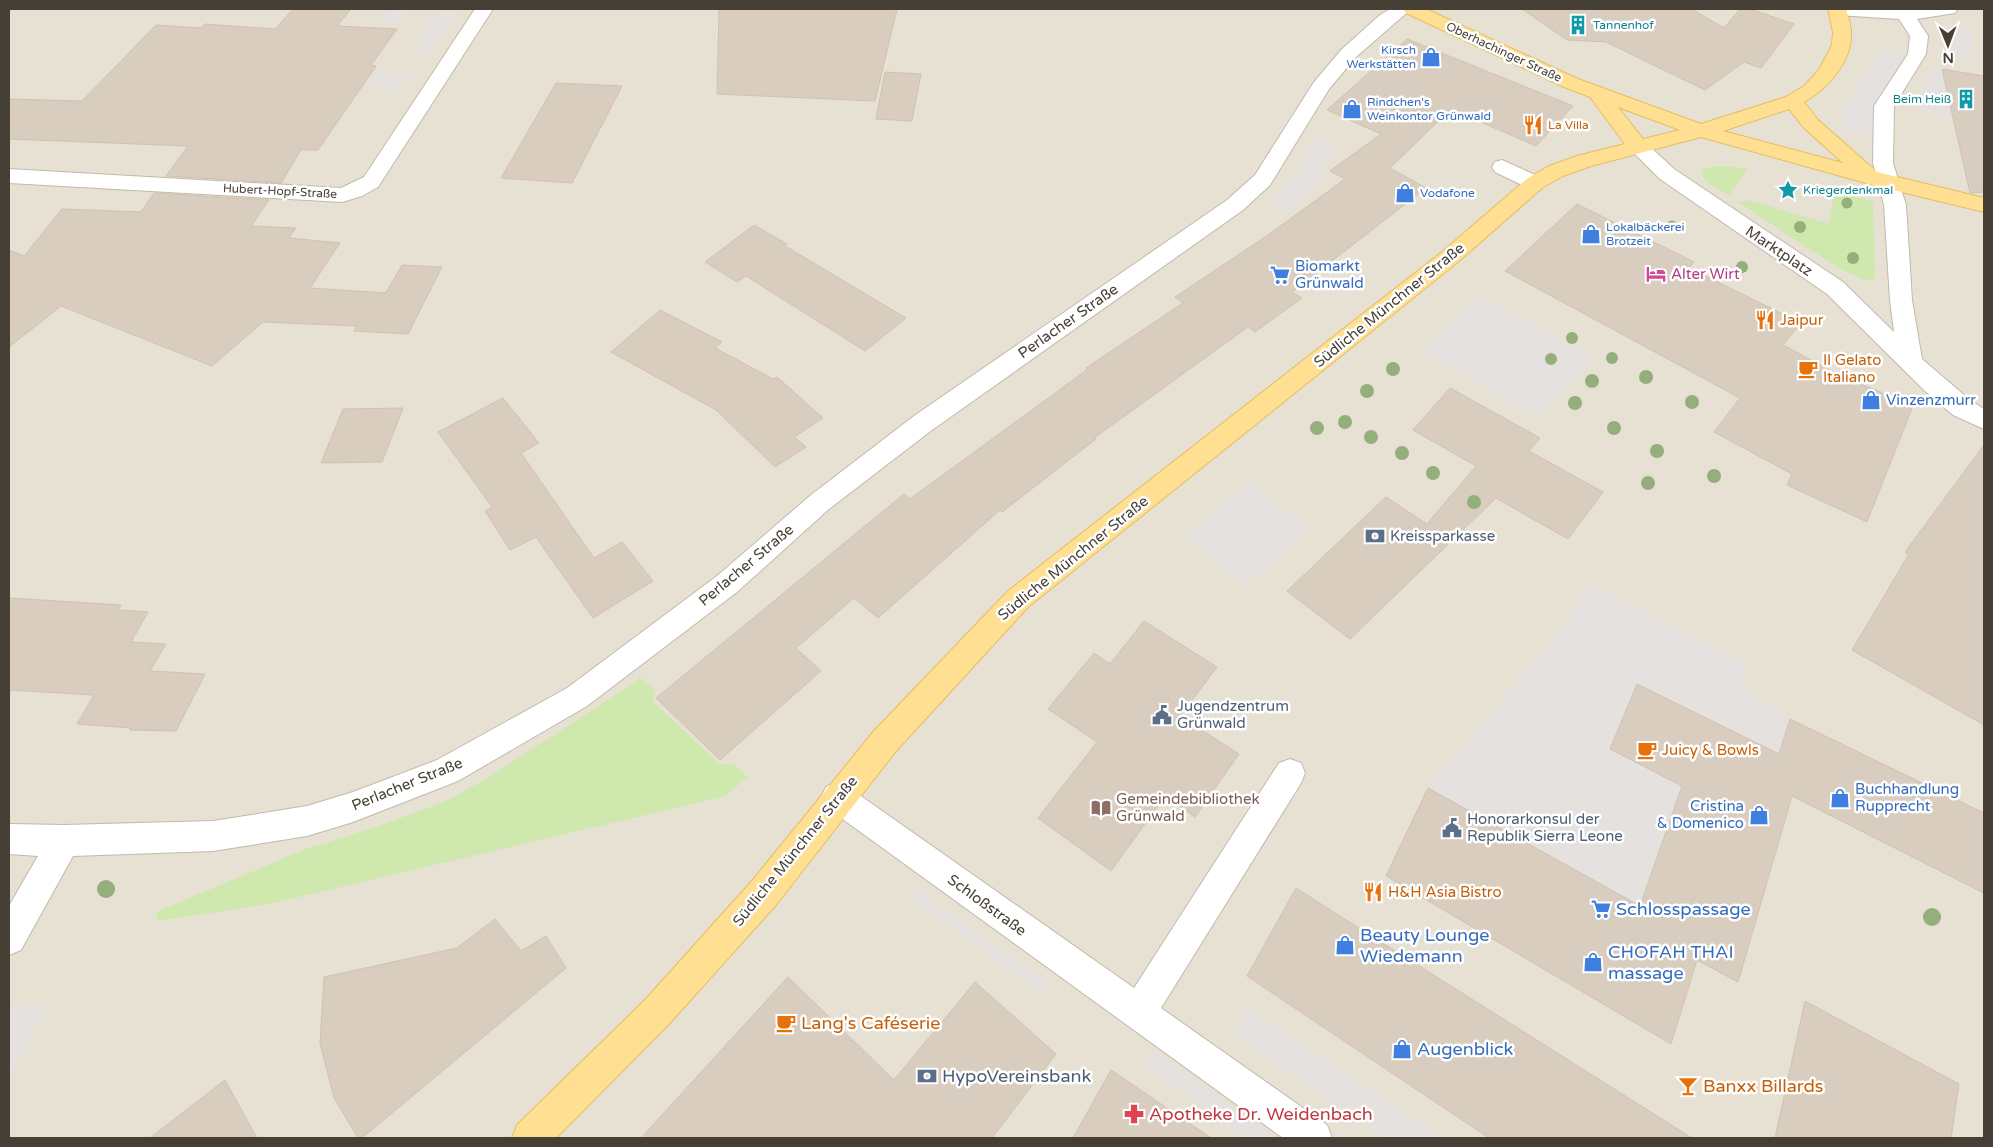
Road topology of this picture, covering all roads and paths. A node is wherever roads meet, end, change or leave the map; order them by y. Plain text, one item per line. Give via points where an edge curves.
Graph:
1 (484, 9) edge
2 (1402, 9) edge
3 (1412, 9) edge
4 (1949, 9) edge
5 (1838, 10) edge
6 (1908, 11) edge
7 (1598, 94) junction
8 (1793, 101) junction
9 (1701, 131) junction
10 (1639, 148) junction
11 (1502, 167) dead end
12 (9, 176) edge
13 (1881, 180) junction
14 (1535, 183) junction
15 (1984, 205) edge
16 (1911, 363) junction
17 (1984, 420) edge
18 (1290, 772) dead end
19 (837, 797) junction
20 (9, 839) edge
21 (64, 841) junction
22 (9, 938) edge
23 (1138, 1013) junction
24 (530, 1138) edge
25 (1314, 1138) edge

1 - 12 street, Hubert-Hopf-Straße via 371,182 355,191 342,195
2 - 21 street, Perlacher Straße via 1386,19 1349,53 1321,86 1263,180 1235,205 923,423 820,502 727,584 577,697 447,771 307,821 214,836
3 - 7 main road, Oberhachinger Straße
4 - 6 street via 1932,13
5 - 6 street
5 - 8 main road via 1842,32 1836,60 1811,90
6 - 13 street via 1919,36 1917,54 1884,106
7 - 9 main road
7 - 10 main road, Marktplatz
8 - 9 main road
8 - 13 main road via 1811,124
9 - 10 main road
9 - 13 main road
10 - 14 main road, Südliche Münchner Straße via 1584,160
10 - 16 street, Marktplatz via 1667,174 1835,288
11 - 14 street
13 - 15 main road
13 - 16 street via 1895,205 1901,300
14 - 19 main road, Südliche Münchner Straße via 1450,257 1018,599 884,741
16 - 17 street, Marktplatz via 1962,408
18 - 23 street
19 - 23 street, Schloßstraße
19 - 24 main road, Südliche Münchner Straße via 764,892 664,1005
20 - 21 street, Perlacher Straße
21 - 22 street
23 - 25 street, Schloßstraße

